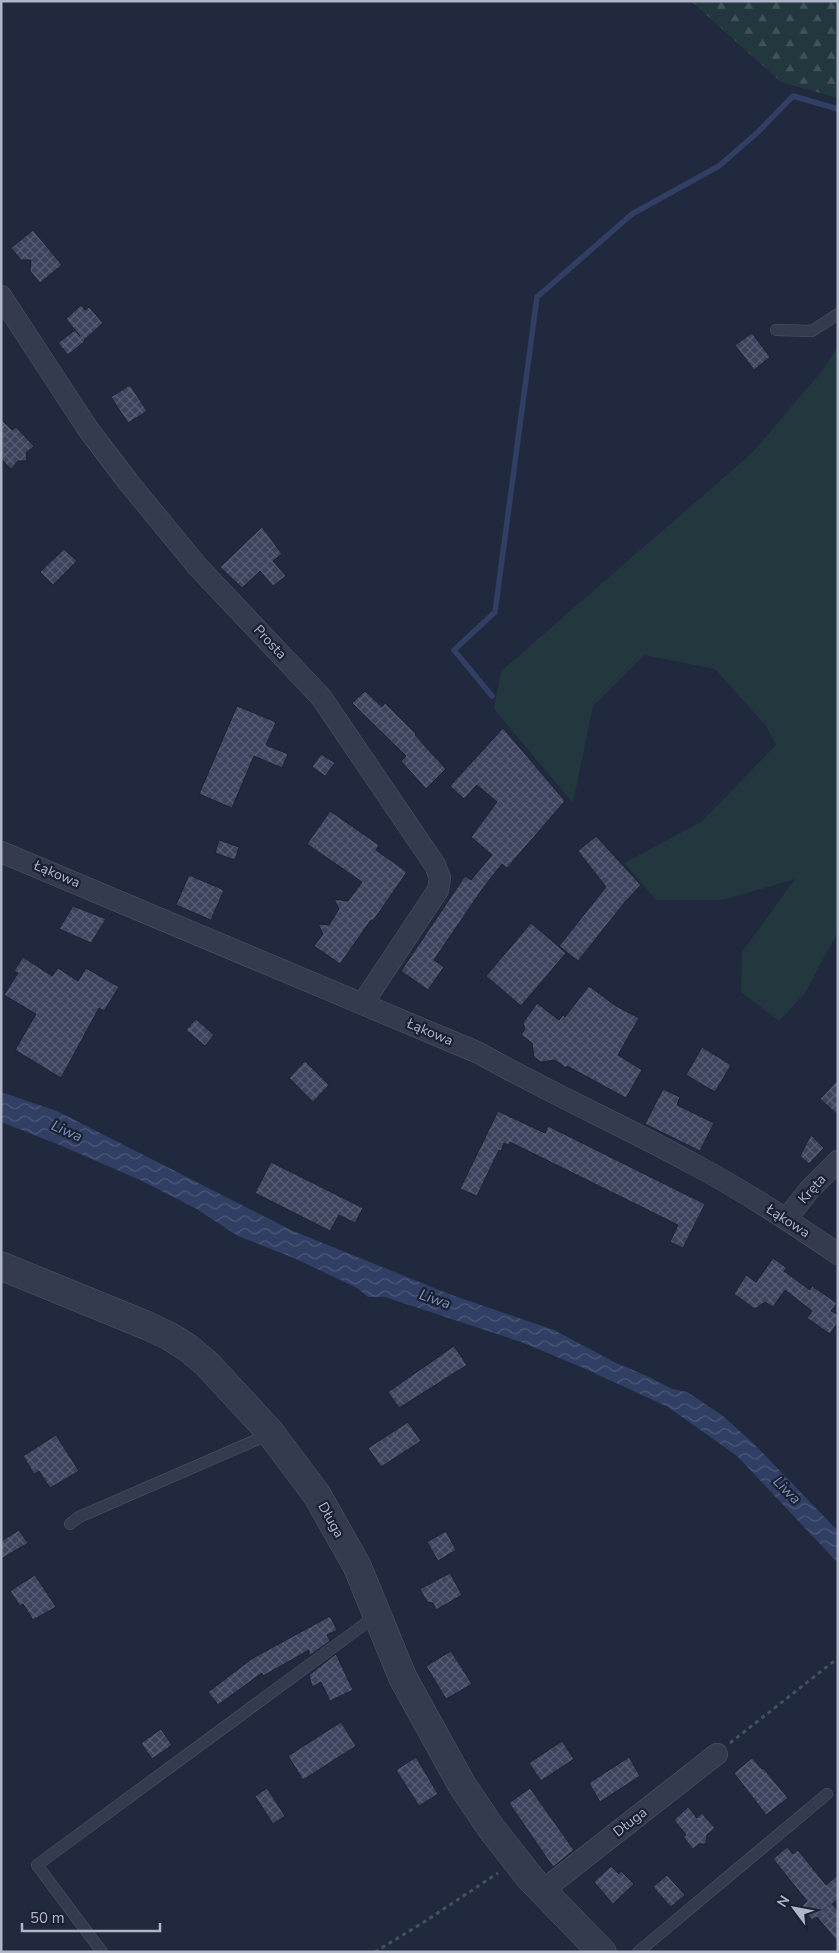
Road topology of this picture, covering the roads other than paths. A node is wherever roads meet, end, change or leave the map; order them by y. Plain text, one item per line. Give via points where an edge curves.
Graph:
1 (1, 296) edge
2 (838, 314) edge
3 (776, 330) dead end
4 (1, 852) edge
5 (363, 1003) junction
6 (838, 1161) edge
7 (787, 1218) junction
8 (838, 1254) edge
9 (1, 1266) edge
10 (269, 1431) junction
11 (70, 1524) dead end
12 (377, 1615) junction
13 (718, 1754) road end
14 (827, 1794) dead end
15 (542, 1891) junction
16 (102, 1952) edge
17 (602, 1952) edge
18 (638, 1952) edge

1 - 5 street, Prosta via 111,460 198,567 321,697 435,865 440,878 438,890
2 - 3 lane via 812,331
4 - 5 street, Łąkowa
5 - 7 street, Łąkowa via 479,1053 699,1167
6 - 7 street, Kręta
7 - 8 street, Łąkowa
9 - 10 street, Długa via 169,1336 207,1364
10 - 11 lane via 256,1440 79,1517
10 - 12 street, Długa via 317,1495 357,1566
12 - 15 street, Długa via 403,1678 462,1785 491,1828
12 - 16 lane via 37,1865
13 - 15 street, Długa
14 - 18 lane
15 - 17 street, Długa

